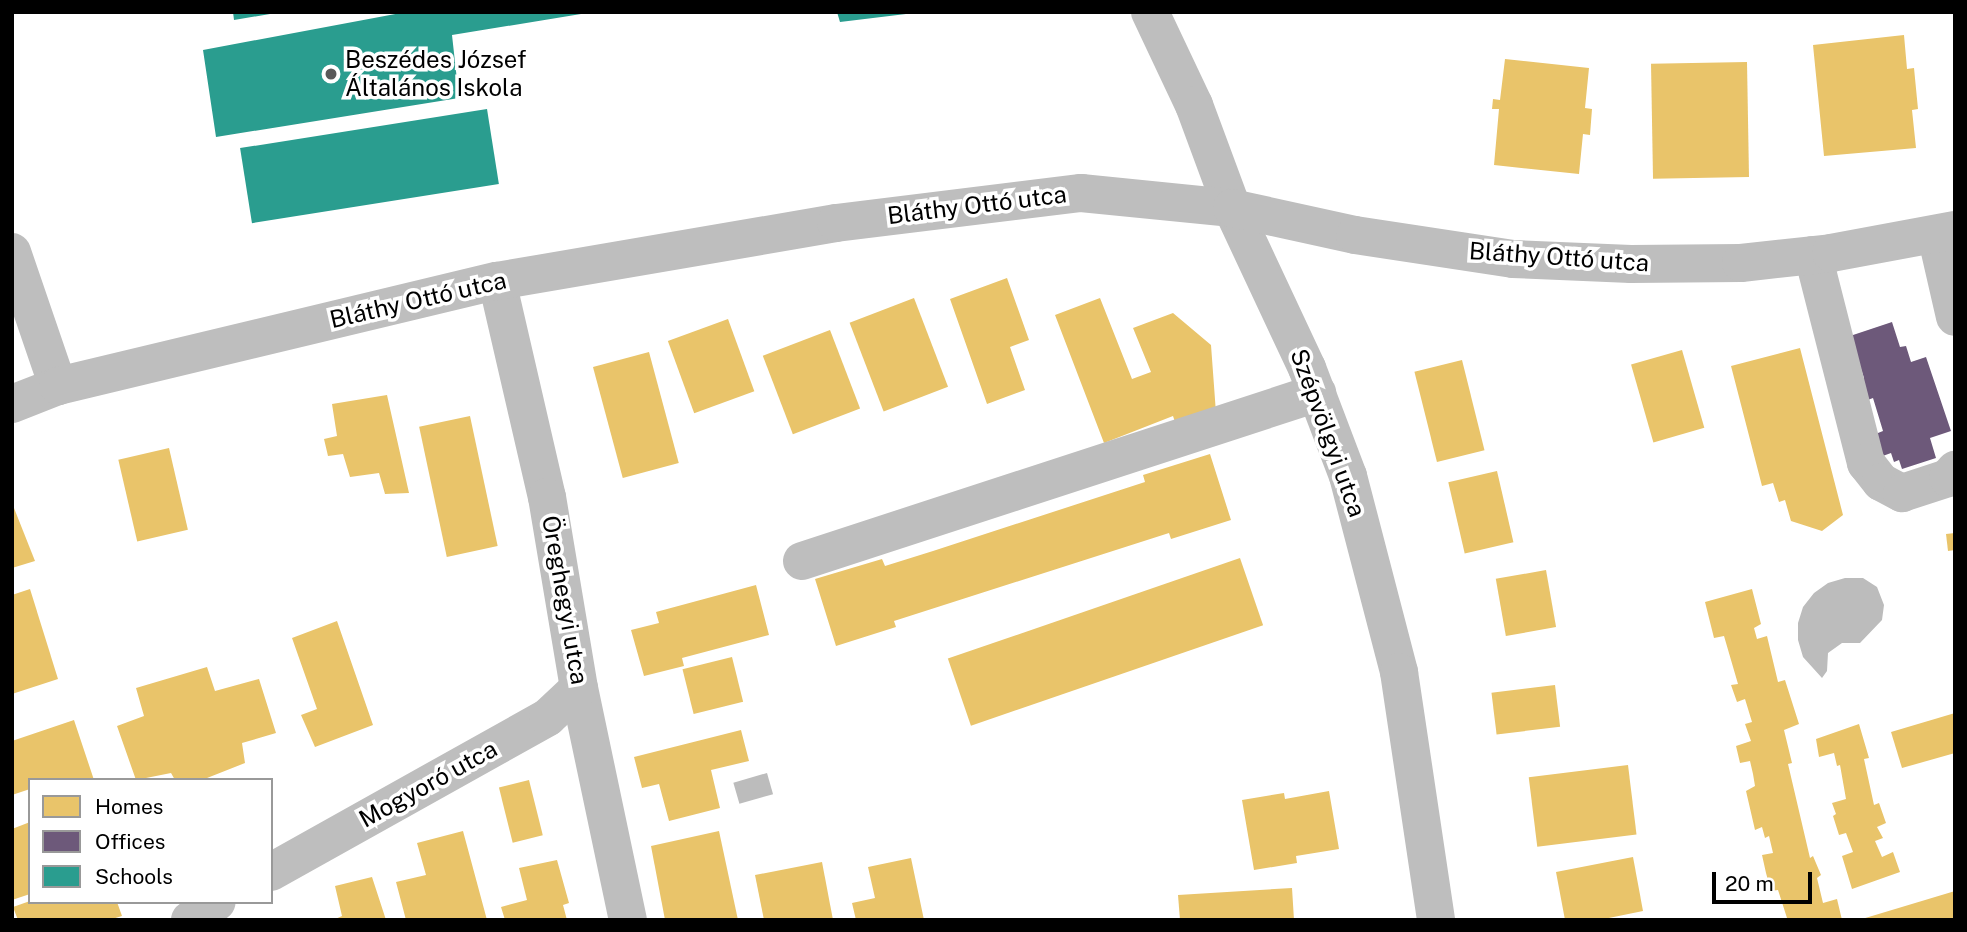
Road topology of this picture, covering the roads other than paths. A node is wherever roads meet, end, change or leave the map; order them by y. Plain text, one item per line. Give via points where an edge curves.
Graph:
1 (1150, 12) edge
2 (1231, 208) junction
3 (1945, 232) edge
4 (12, 253) edge
5 (1813, 255) junction
6 (497, 281) junction
7 (1955, 317) edge
8 (58, 386) junction
9 (1317, 393) junction
10 (12, 404) edge
11 (1955, 470) edge
12 (802, 561) dead end
13 (579, 688) junction
14 (273, 871) edge
15 (215, 904) edge
16 (190, 920) edge
17 (628, 920) edge
18 (1436, 920) edge

1 - 2 street, Szépvölgyi utca via 1194,105
2 - 5 street, Bláthy Ottó utca via 1355,235 1513,259 1741,263
2 - 6 street, Bláthy Ottó utca via 1081,193 835,223
2 - 9 street, Szépvölgyi utca
3 - 5 street, Bláthy Ottó utca
3 - 7 street
4 - 8 street
5 - 11 street via 1866,463 1881,482 1902,493 1948,478
6 - 8 street, Bláthy Ottó utca
6 - 13 street, Öreghegyi utca via 547,497
8 - 10 street, Bláthy Ottó utca
9 - 12 street
9 - 18 street, Szépvölgyi utca via 1348,476 1399,672
13 - 14 street, Mogyoró utca via 548,717
13 - 17 street, Öreghegyi utca
15 - 16 street

